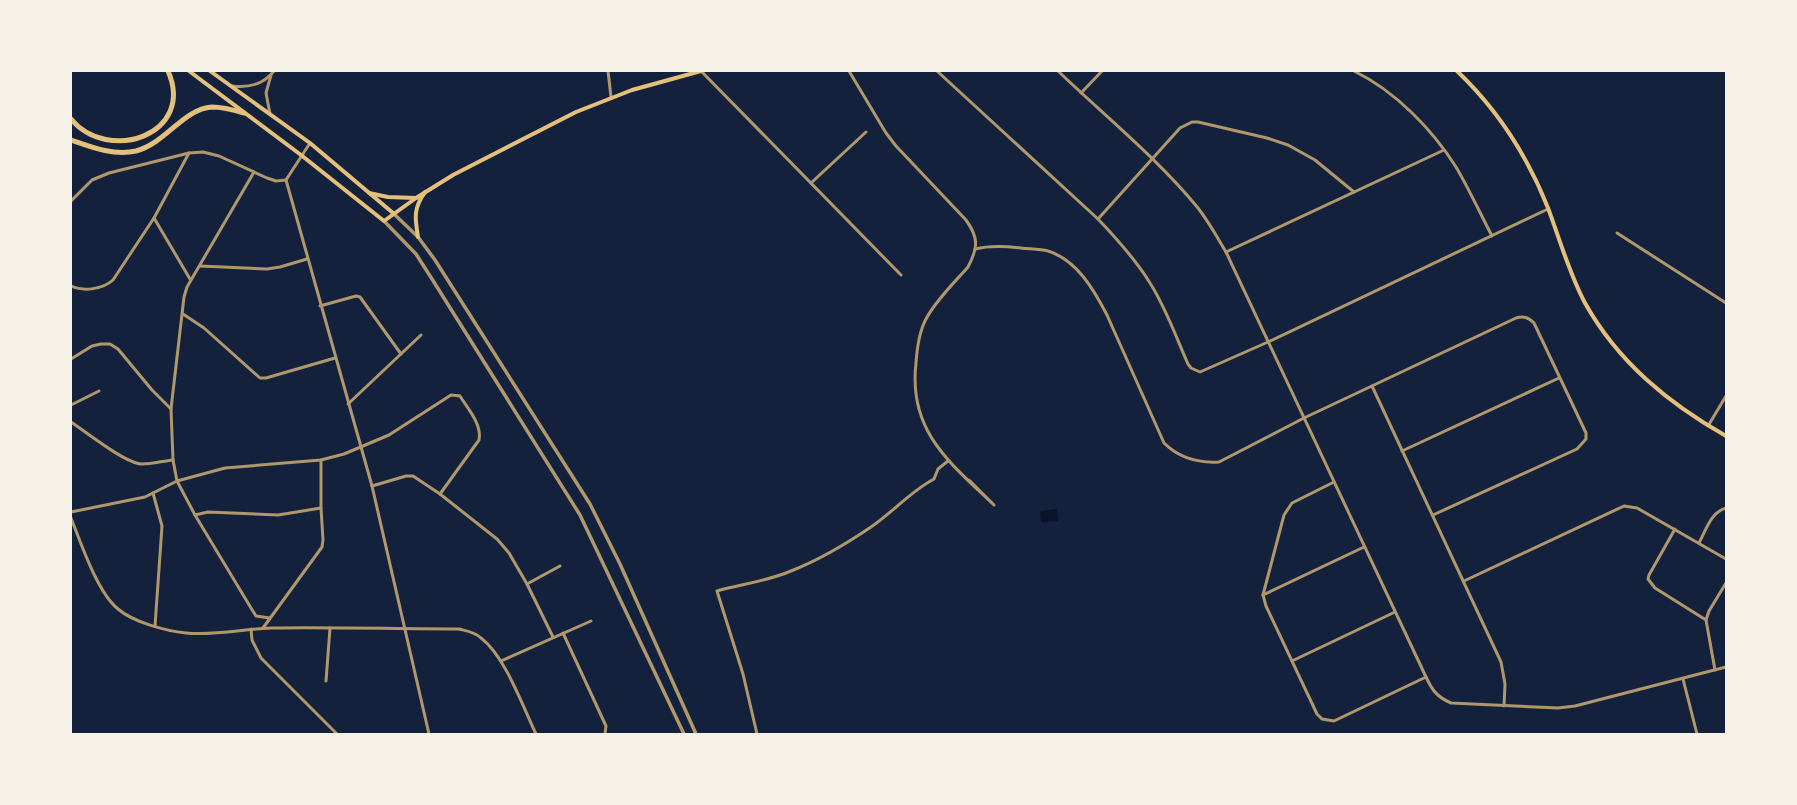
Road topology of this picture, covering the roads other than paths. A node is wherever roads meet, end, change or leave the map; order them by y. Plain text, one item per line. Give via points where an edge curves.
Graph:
1 (168, 71) edge
2 (189, 71) edge
3 (210, 71) edge
4 (274, 71) edge
5 (608, 71) edge
6 (701, 71) edge
7 (849, 71) edge
8 (937, 71) edge
9 (1058, 71) edge
10 (1102, 71) edge
11 (1354, 71) edge
12 (1457, 71) edge
13 (271, 75) junction
14 (230, 85) junction
15 (1081, 93) junction
16 (611, 97) junction
17 (244, 113) junction
18 (270, 114) junction
19 (71, 119) edge
20 (866, 132) dead end
21 (71, 140) edge
22 (310, 143) junction
23 (1444, 150) junction
24 (189, 153) junction
25 (301, 155) junction
26 (1152, 159) junction
27 (254, 172) junction
28 (286, 180) junction
29 (811, 183) junction
30 (427, 190) junction
31 (1354, 192) junction
32 (367, 193) junction
33 (416, 198) junction
34 (71, 201) edge
35 (1548, 209) junction
36 (392, 213) junction
37 (154, 218) junction
38 (1098, 219) junction
39 (384, 221) junction
40 (1618, 234) dead end
41 (1492, 236) junction
42 (418, 237) junction
43 (975, 249) junction
44 (1226, 252) junction
45 (307, 259) junction
46 (200, 266) junction
47 (901, 275) dead end
48 (190, 279) junction
49 (71, 286) edge
50 (1726, 303) edge
51 (320, 306) junction
52 (183, 314) junction
53 (421, 335) dead end
54 (1268, 342) junction
55 (401, 354) junction
56 (336, 358) junction
57 (71, 359) edge
58 (1559, 378) junction
59 (1372, 386) junction
60 (99, 391) dead end
61 (1726, 396) edge
62 (348, 404) junction
63 (71, 405) edge
64 (171, 410) junction
65 (1304, 418) junction
66 (71, 422) edge
67 (1708, 426) junction
68 (1726, 436) edge
69 (360, 446) junction
70 (1402, 451) junction
71 (173, 460) junction
72 (321, 460) junction
73 (948, 461) junction
74 (969, 480) dead end
75 (177, 481) junction
76 (1334, 482) junction
77 (372, 486) junction
78 (152, 493) junction
79 (440, 494) junction
80 (321, 508) junction
81 (1726, 508) edge
82 (71, 512) edge
83 (1433, 515) junction
84 (195, 516) junction
85 (71, 518) edge
86 (1675, 529) junction
87 (1699, 543) junction
88 (1364, 547) junction
89 (1726, 559) edge
90 (560, 566) dead end
91 (1464, 581) junction
92 (1726, 583) edge
93 (527, 584) junction
94 (1264, 595) junction
95 (1395, 612) junction
96 (270, 618) junction
97 (1706, 620) junction
98 (591, 621) dead end
99 (155, 626) junction
100 (263, 628) junction
101 (330, 628) junction
102 (251, 629) junction
103 (406, 629) junction
104 (563, 633) junction
105 (553, 637) junction
106 (501, 661) junction
107 (1292, 661) junction
108 (1726, 667) edge
109 (1715, 670) junction
110 (1426, 676) junction
111 (1683, 679) junction
112 (326, 681) dead end
113 (1504, 706) junction
114 (535, 733) edge
115 (337, 734) edge
116 (429, 734) edge
117 (529, 734) edge
118 (605, 734) edge
119 (684, 734) edge
120 (696, 734) edge
121 (757, 734) edge
122 (1697, 734) edge

1 - 19 highway via 172,89 171,106 166,120 152,133 131,141 96,138 78,127
2 - 17 main road
3 - 14 main road
4 - 13 street
5 - 16 street
6 - 16 main road
6 - 29 street
7 - 43 street via 896,146 966,220 976,239
8 - 38 street
9 - 15 street
10 - 15 street
11 - 23 street via 1407,109
12 - 35 main road via 1487,102 1507,129 1535,177
13 - 14 street via 258,85 250,87
13 - 18 street via 266,93
14 - 18 main road
15 - 26 street
16 - 30 main road
17 - 21 highway via 227,108 202,109 193,113 152,145 136,151 106,151
17 - 25 main road
18 - 22 main road
20 - 29 street
22 - 25 street
22 - 32 main road
23 - 31 street
23 - 41 street via 1464,180
24 - 27 street via 203,152 219,156
24 - 34 street via 109,173 92,180
24 - 37 street
25 - 28 street
25 - 39 main road
26 - 31 street via 1180,128 1198,122 1249,132 1288,145 1315,160
26 - 38 street
26 - 44 street via 1199,209
27 - 28 street via 276,181
27 - 46 street
28 - 45 street
29 - 47 street
30 - 33 main road
30 - 42 main road via 418,202 416,211
31 - 44 street
32 - 33 main road
32 - 36 main road
33 - 36 main road
35 - 41 street
35 - 67 main road via 1575,282 1601,329 1641,376 1684,411
36 - 39 main road
36 - 42 street
37 - 48 street
37 - 49 street via 108,285 81,289
38 - 54 street via 1118,240 1150,283 1191,368 1200,372 1205,371
39 - 119 street via 412,250 432,278 580,515
40 - 50 street
41 - 54 street
42 - 120 street via 481,331 590,504 620,564
43 - 65 street via 996,246 1047,251 1075,267 1098,297 1164,443 1178,454 1201,461 1219,462
43 - 73 street via 968,267 926,317 917,353 915,385 921,416 932,440
44 - 54 street
45 - 46 street via 267,269
45 - 51 street
46 - 48 street
48 - 52 street via 184,297
51 - 55 street via 360,297
51 - 56 street
52 - 56 street via 204,328 260,378
52 - 64 street
53 - 55 street
54 - 65 street
55 - 62 street
56 - 62 street
57 - 64 street via 92,346 110,344 118,349
58 - 59 street via 1534,323 1522,316
58 - 70 street
58 - 83 street via 1586,433 1583,444
59 - 65 street
59 - 70 street
60 - 63 street
61 - 67 street
62 - 69 street
64 - 71 street
65 - 76 street
66 - 71 street via 120,455 141,464
67 - 68 main road
69 - 72 street
69 - 77 street
69 - 79 street via 395,431 451,395 460,396 479,427 479,440
70 - 83 street
71 - 75 street
72 - 75 street via 225,468
72 - 80 street
73 - 74 street via 994,505
73 - 121 street via 937,471 934,479 925,483 893,511 827,554 791,572 717,591 743,674
75 - 78 street
75 - 84 street
76 - 88 street
76 - 94 street via 1292,503 1287,509
77 - 79 street via 412,476
77 - 103 street
78 - 82 street via 145,497
78 - 99 street via 162,526
79 - 93 street via 504,546
80 - 84 street via 278,515 214,512
80 - 96 street via 322,546
81 - 87 street via 1715,514
83 - 91 street
84 - 96 street via 256,616
85 - 99 street via 109,600 133,618
86 - 87 street
86 - 91 street via 1637,508 1624,506
86 - 97 street via 1648,579 1655,588
87 - 89 street
88 - 94 street
88 - 95 street
90 - 93 street
91 - 113 street via 1501,662 1505,684
92 - 97 street
93 - 105 street
94 - 107 street via 1266,606
95 - 107 street
95 - 110 street
96 - 100 street
97 - 109 street
98 - 104 street
99 - 102 street via 200,634
100 - 101 street
100 - 102 street
101 - 103 street
101 - 112 street
102 - 115 street via 252,640 261,658
103 - 106 street via 459,629 473,632 482,638
103 - 116 street
104 - 105 street
104 - 118 street via 606,726
105 - 106 street
106 - 114 street
107 - 110 street via 1316,714 1328,721 1334,721
108 - 109 street
109 - 111 street
110 - 113 street via 1434,692 1451,703
111 - 113 street via 1575,706
111 - 122 street
114 - 117 street

